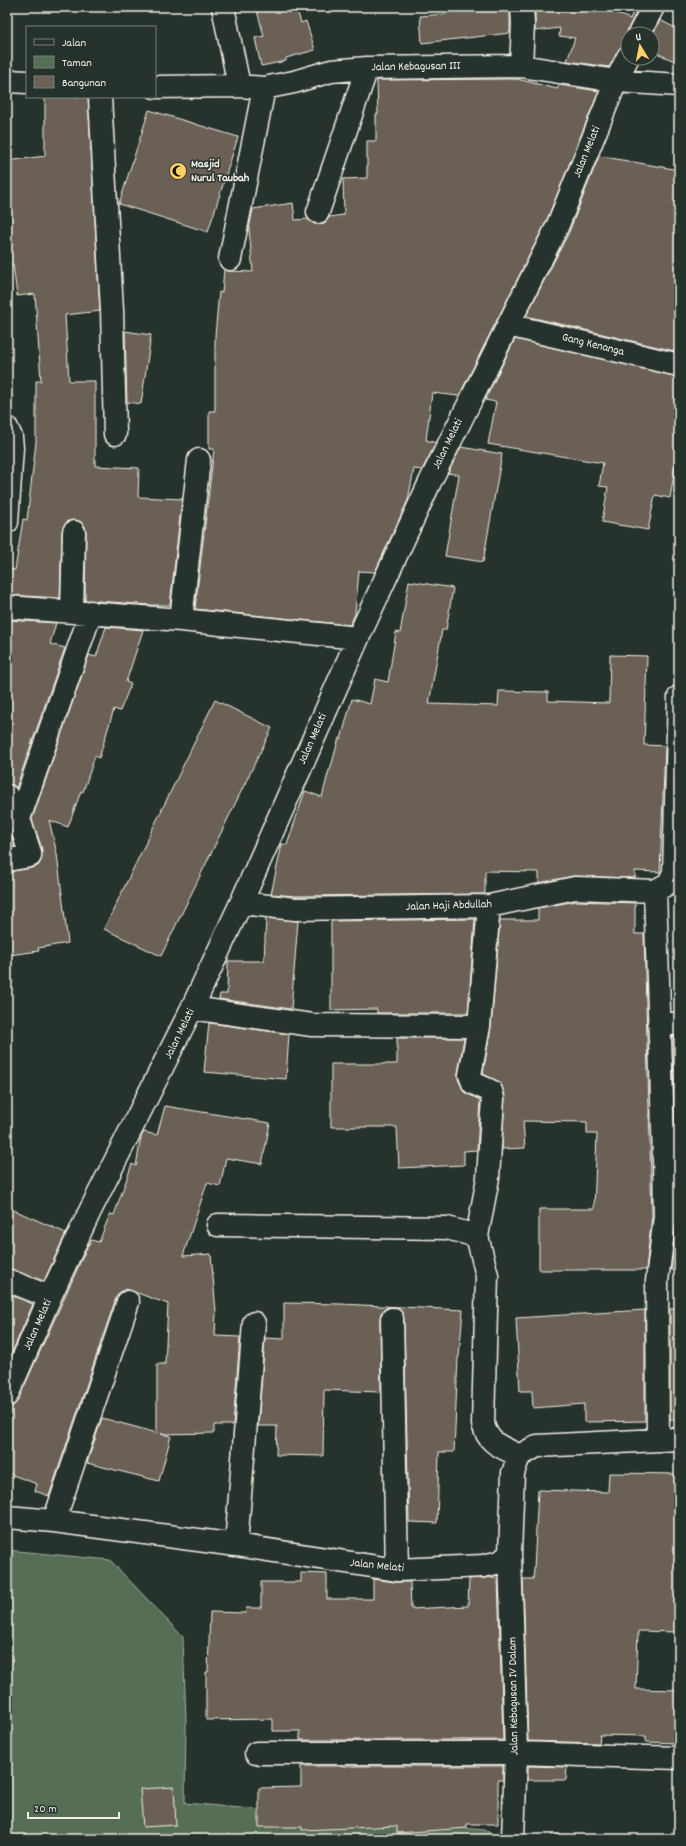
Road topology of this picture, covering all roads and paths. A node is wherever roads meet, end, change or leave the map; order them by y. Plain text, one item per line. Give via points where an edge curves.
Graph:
1 (223, 7) edge
2 (522, 7) edge
3 (653, 7) edge
4 (643, 26) edge
5 (521, 66) junction
6 (624, 66) edge
7 (367, 68) junction
8 (7, 81) edge
9 (616, 81) junction
10 (26, 82) edge
11 (679, 85) edge
12 (240, 86) junction
13 (156, 87) edge
14 (264, 88) junction
15 (100, 98) edge
16 (318, 212) dead end
17 (230, 259) dead end
18 (508, 324) junction
19 (679, 365) edge
20 (7, 428) edge
21 (115, 434) dead end
22 (199, 460) dead end
23 (7, 522) edge
24 (74, 532) dead end
25 (7, 607) edge
26 (82, 612) junction
27 (181, 620) junction
28 (358, 638) junction
29 (679, 697) edge
30 (7, 796) edge
31 (19, 818) junction
32 (677, 827) edge
33 (7, 860) edge
34 (655, 891) junction
35 (241, 903) junction
36 (489, 906) junction
37 (192, 1008) junction
38 (669, 1024) edge
39 (479, 1026) junction
40 (672, 1157) edge
41 (218, 1225) dead end
42 (477, 1236) junction
43 (7, 1280) edge
44 (50, 1297) junction
45 (128, 1302) dead end
46 (392, 1319) dead end
47 (254, 1323) dead end
48 (7, 1395) edge
49 (669, 1439) edge
50 (519, 1456) junction
51 (7, 1517) edge
52 (54, 1521) junction
53 (236, 1545) junction
54 (510, 1554) junction
55 (397, 1570) junction
56 (256, 1753) dead end
57 (516, 1753) junction
58 (679, 1758) edge
59 (514, 1839) edge

1 - 12 street
2 - 5 street
3 - 4 street
5 - 7 street, Jalan Kebagusan III
5 - 9 street, Jalan Kebagusan III
6 - 9 street, Jalan Melati
7 - 14 street, Jalan Kebagusan III via 331,71
7 - 16 street
8 - 10 street
9 - 11 street, Jalan Kebagusan III
9 - 18 street, Jalan Melati via 557,227
12 - 13 street, Jalan Kebagusan III
12 - 14 street, Jalan Kebagusan III
14 - 17 street
15 - 21 street via 112,310
18 - 19 street, Gang Kenanga
18 - 28 street, Jalan Melati via 430,482
20 - 23 street via 12,448
22 - 27 street
24 - 26 street
25 - 26 street
26 - 27 street
26 - 31 street
27 - 28 street
28 - 35 street, Jalan Melati
29 - 32 street
30 - 31 street
31 - 33 street via 30,856
32 - 34 street via 674,872 669,883
34 - 36 street, Jalan Haji Abdullah via 575,888
34 - 38 street
35 - 36 street, Jalan Haji Abdullah via 295,909
35 - 37 street, Jalan Melati
36 - 39 street
37 - 39 street via 312,1025
37 - 44 street, Jalan Melati
38 - 40 street
39 - 42 street via 470,1074 473,1083 491,1091 494,1105 488,1178
40 - 49 street via 657,1281
41 - 42 street via 447,1228
42 - 50 street via 487,1275 483,1424 486,1436
43 - 44 street
44 - 48 street, Jalan Melati
45 - 52 street
46 - 55 street
47 - 53 street
49 - 50 street via 537,1446
50 - 54 street via 513,1473
51 - 52 street, Jalan Melati
52 - 53 street, Jalan Melati
53 - 55 street, Jalan Melati
54 - 55 street, Jalan Melati via 500,1562 483,1566
54 - 57 street, Jalan Kebagusan IV Dalam
56 - 57 street
57 - 58 street
57 - 59 street, Jalan Kebagusan IV Dalam

